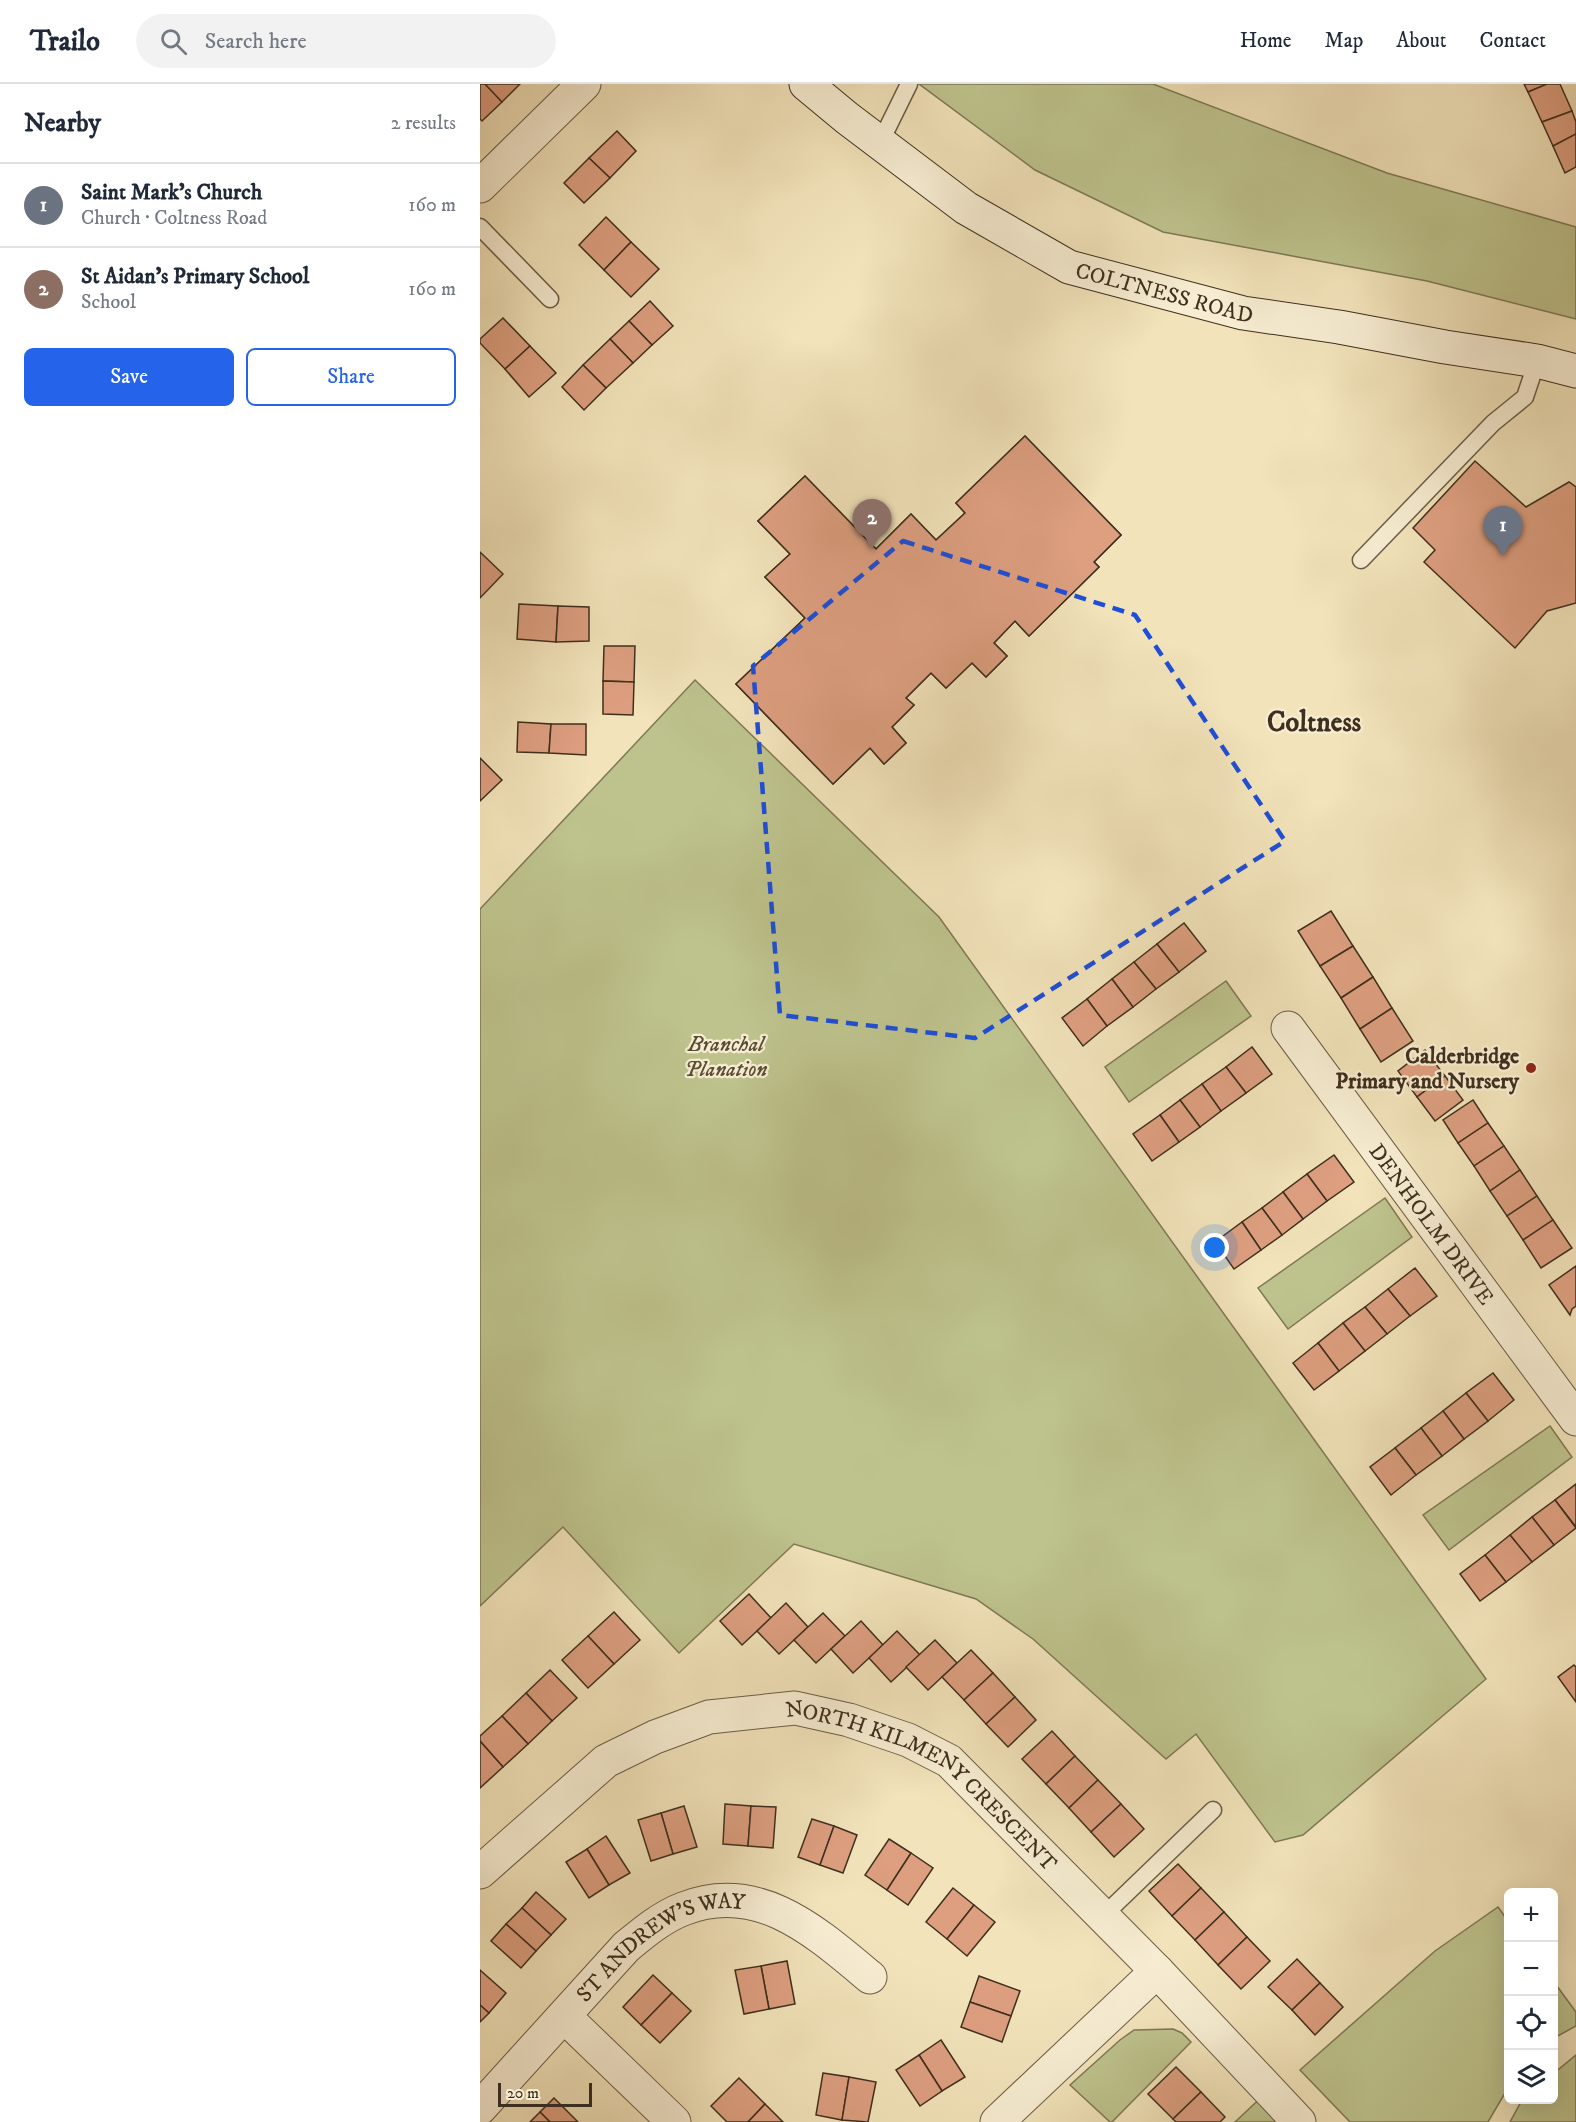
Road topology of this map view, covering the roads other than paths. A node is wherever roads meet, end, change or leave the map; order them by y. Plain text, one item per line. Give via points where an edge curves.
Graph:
1 (584, 84) edge
2 (806, 84) edge
3 (909, 84) edge
4 (880, 143) junction
5 (480, 186) edge
6 (480, 227) edge
7 (550, 299) dead end
8 (1537, 361) junction
9 (1576, 371) edge
10 (1361, 561) dead end
11 (1288, 1028) dead end
12 (1576, 1419) edge
13 (1213, 1810) dead end
14 (480, 1872) edge
15 (1103, 1916) junction
16 (1157, 1971) junction
17 (870, 1977) dead end
18 (564, 2016) junction
19 (480, 2108) edge
20 (674, 2122) edge
21 (997, 2122) edge
22 (1299, 2122) edge

1 - 5 street
2 - 4 street, COLTNESS ROAD
3 - 4 lane
4 - 8 street, COLTNESS ROAD via 966,208 1070,267 1243,313
6 - 7 lane
8 - 9 street, COLTNESS ROAD
8 - 10 lane via 1525,398 1493,423
11 - 12 street, DENHOLM DRIVE
13 - 15 lane
14 - 15 street, NORTH KILMENY CRESCENT via 606,1761 709,1717 795,1708 849,1720 908,1740 950,1761
15 - 16 street, NORTH KILMENY CRESCENT
16 - 21 street
16 - 22 street, NORTH KILMENY CRESCENT
17 - 18 street, ST ANDREW'S WAY via 814,1931 784,1915 749,1901 715,1900 682,1909 653,1926 626,1947
18 - 19 street, ST ANDREW'S WAY
18 - 20 street

